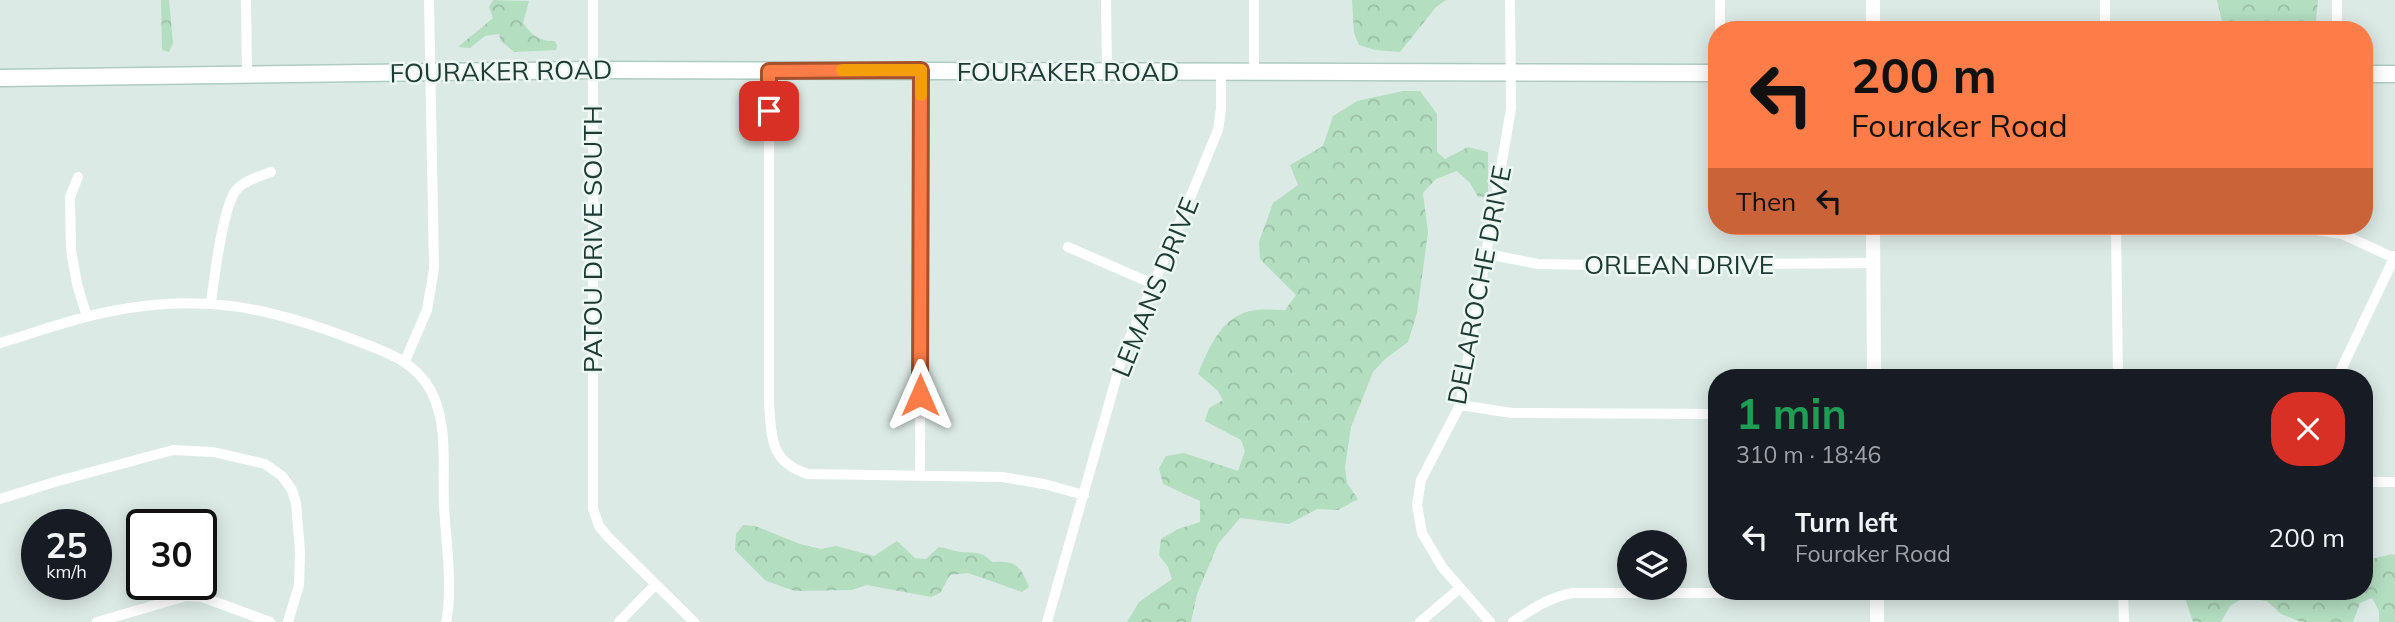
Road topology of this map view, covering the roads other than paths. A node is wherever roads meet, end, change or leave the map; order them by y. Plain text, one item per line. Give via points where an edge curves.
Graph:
1 (246, 0) edge
2 (429, 0) edge
3 (593, 0) edge
4 (1106, 0) edge
5 (1254, 0) edge
6 (1510, 0) edge
7 (1720, 0) edge
8 (1873, 0) edge
9 (2105, 0) edge
10 (2337, 0) edge
11 (1720, 21) edge
12 (1873, 21) edge
13 (2105, 21) edge
14 (2337, 21) edge
15 (593, 70) junction
16 (921, 70) junction
17 (769, 71) junction
18 (1107, 71) junction
19 (431, 72) junction
20 (1221, 72) junction
21 (1510, 72) junction
22 (1254, 73) junction
23 (1708, 73) edge
24 (247, 74) junction
25 (2373, 74) edge
26 (2395, 74) edge
27 (0, 78) edge
28 (271, 172) dead end
29 (78, 177) dead end
30 (1873, 235) edge
31 (2116, 235) edge
32 (2344, 235) edge
33 (1068, 247) dead end
34 (1487, 254) junction
35 (2395, 257) edge
36 (1873, 264) junction
37 (1153, 284) junction
38 (211, 303) junction
39 (86, 317) junction
40 (0, 344) edge
41 (405, 361) junction
42 (1874, 369) edge
43 (2118, 369) edge
44 (2341, 369) edge
45 (1460, 405) junction
46 (1708, 414) edge
47 (920, 475) junction
48 (2373, 482) edge
49 (2395, 482) edge
50 (1084, 495) junction
51 (0, 499) edge
52 (655, 585) junction
53 (1460, 588) junction
54 (1708, 593) edge
55 (1877, 600) edge
56 (2123, 600) edge
57 (97, 622) edge
58 (270, 622) edge
59 (288, 622) edge
60 (446, 622) edge
61 (619, 622) edge
62 (694, 622) edge
63 (1047, 622) edge
64 (1420, 622) edge
65 (1490, 622) edge
66 (1513, 622) edge
67 (1877, 622) edge
68 (2123, 622) edge

1 - 24 street
2 - 19 street
3 - 15 street, PATOU DRIVE SOUTH
4 - 18 street
5 - 22 street
6 - 21 street, DELAROCHE DRIVE
7 - 11 street
8 - 12 street
9 - 13 street
10 - 14 street
15 - 17 main road, FOURAKER ROAD
15 - 19 main road, FOURAKER ROAD
15 - 52 street, PATOU DRIVE SOUTH via 593,509 599,526
16 - 17 main road, FOURAKER ROAD
16 - 18 main road, FOURAKER ROAD
16 - 47 street
17 - 47 street via 772,443 786,463 808,474
18 - 20 main road, FOURAKER ROAD
19 - 24 main road, FOURAKER ROAD
19 - 41 street via 434,269 427,310
20 - 22 main road, FOURAKER ROAD
20 - 37 street, LEMANS DRIVE via 1218,130
21 - 22 main road, FOURAKER ROAD
21 - 23 main road, FOURAKER ROAD
21 - 34 street, DELAROCHE DRIVE via 1511,108
24 - 27 main road, FOURAKER ROAD
25 - 26 main road
28 - 38 street via 235,191
29 - 39 street via 70,197 71,250
30 - 36 street
31 - 43 street
32 - 35 street
33 - 37 street
34 - 36 street, ORLEAN DRIVE via 1561,265
34 - 45 street, DELAROCHE DRIVE
35 - 44 street
36 - 42 street
37 - 50 street, LEMANS DRIVE via 1124,351
38 - 39 street via 146,306
38 - 41 street via 276,313
39 - 40 street
41 - 60 street via 431,392 442,423
45 - 46 street via 1512,413
45 - 53 street, DELAROCHE DRIVE via 1424,472 1417,505 1422,533
47 - 50 street via 1002,477
48 - 49 street
50 - 63 street, LEMANS DRIVE
51 - 59 street via 173,450 213,452 265,464 282,476 296,503 299,585
52 - 61 street
52 - 62 street, PATOU DRIVE SOUTH
53 - 64 street
53 - 65 street, DELAROCHE DRIVE
54 - 66 street via 1573,593 1553,597
55 - 67 street
56 - 68 street
57 - 58 street via 194,596

